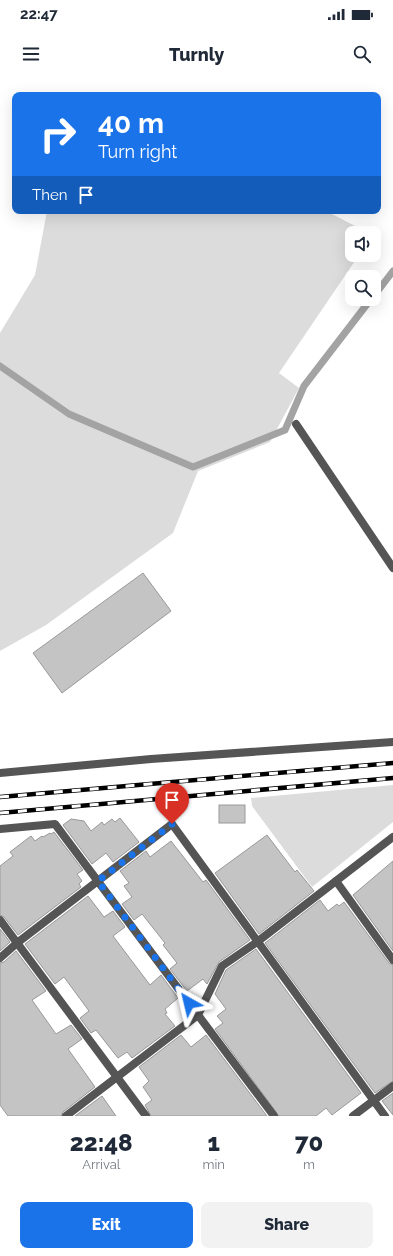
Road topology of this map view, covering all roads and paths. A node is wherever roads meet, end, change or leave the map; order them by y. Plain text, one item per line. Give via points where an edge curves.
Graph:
1 (296, 424) dead end
2 (393, 568) edge
3 (393, 742) edge
4 (0, 773) edge
5 (0, 829) edge
6 (393, 837) edge
7 (98, 881) junction
8 (336, 882) junction
9 (0, 920) edge
10 (257, 942) junction
11 (17, 943) junction
12 (0, 958) edge
13 (393, 960) edge
14 (198, 1015) junction
15 (117, 1077) junction
16 (393, 1086) edge
17 (373, 1100) junction
18 (66, 1116) edge
19 (146, 1116) edge
20 (274, 1116) edge
21 (353, 1116) edge
22 (385, 1116) edge

1 - 2 street
3 - 4 street via 151,759
5 - 7 street via 55,824
6 - 8 street
7 - 10 street via 172,824
7 - 11 street
7 - 14 street
8 - 10 street
8 - 13 street
9 - 11 street
10 - 14 street via 222,966
10 - 17 street
11 - 12 street
11 - 15 street
14 - 15 street
14 - 20 street
15 - 18 street
15 - 19 street
16 - 17 street
17 - 21 street
17 - 22 street

